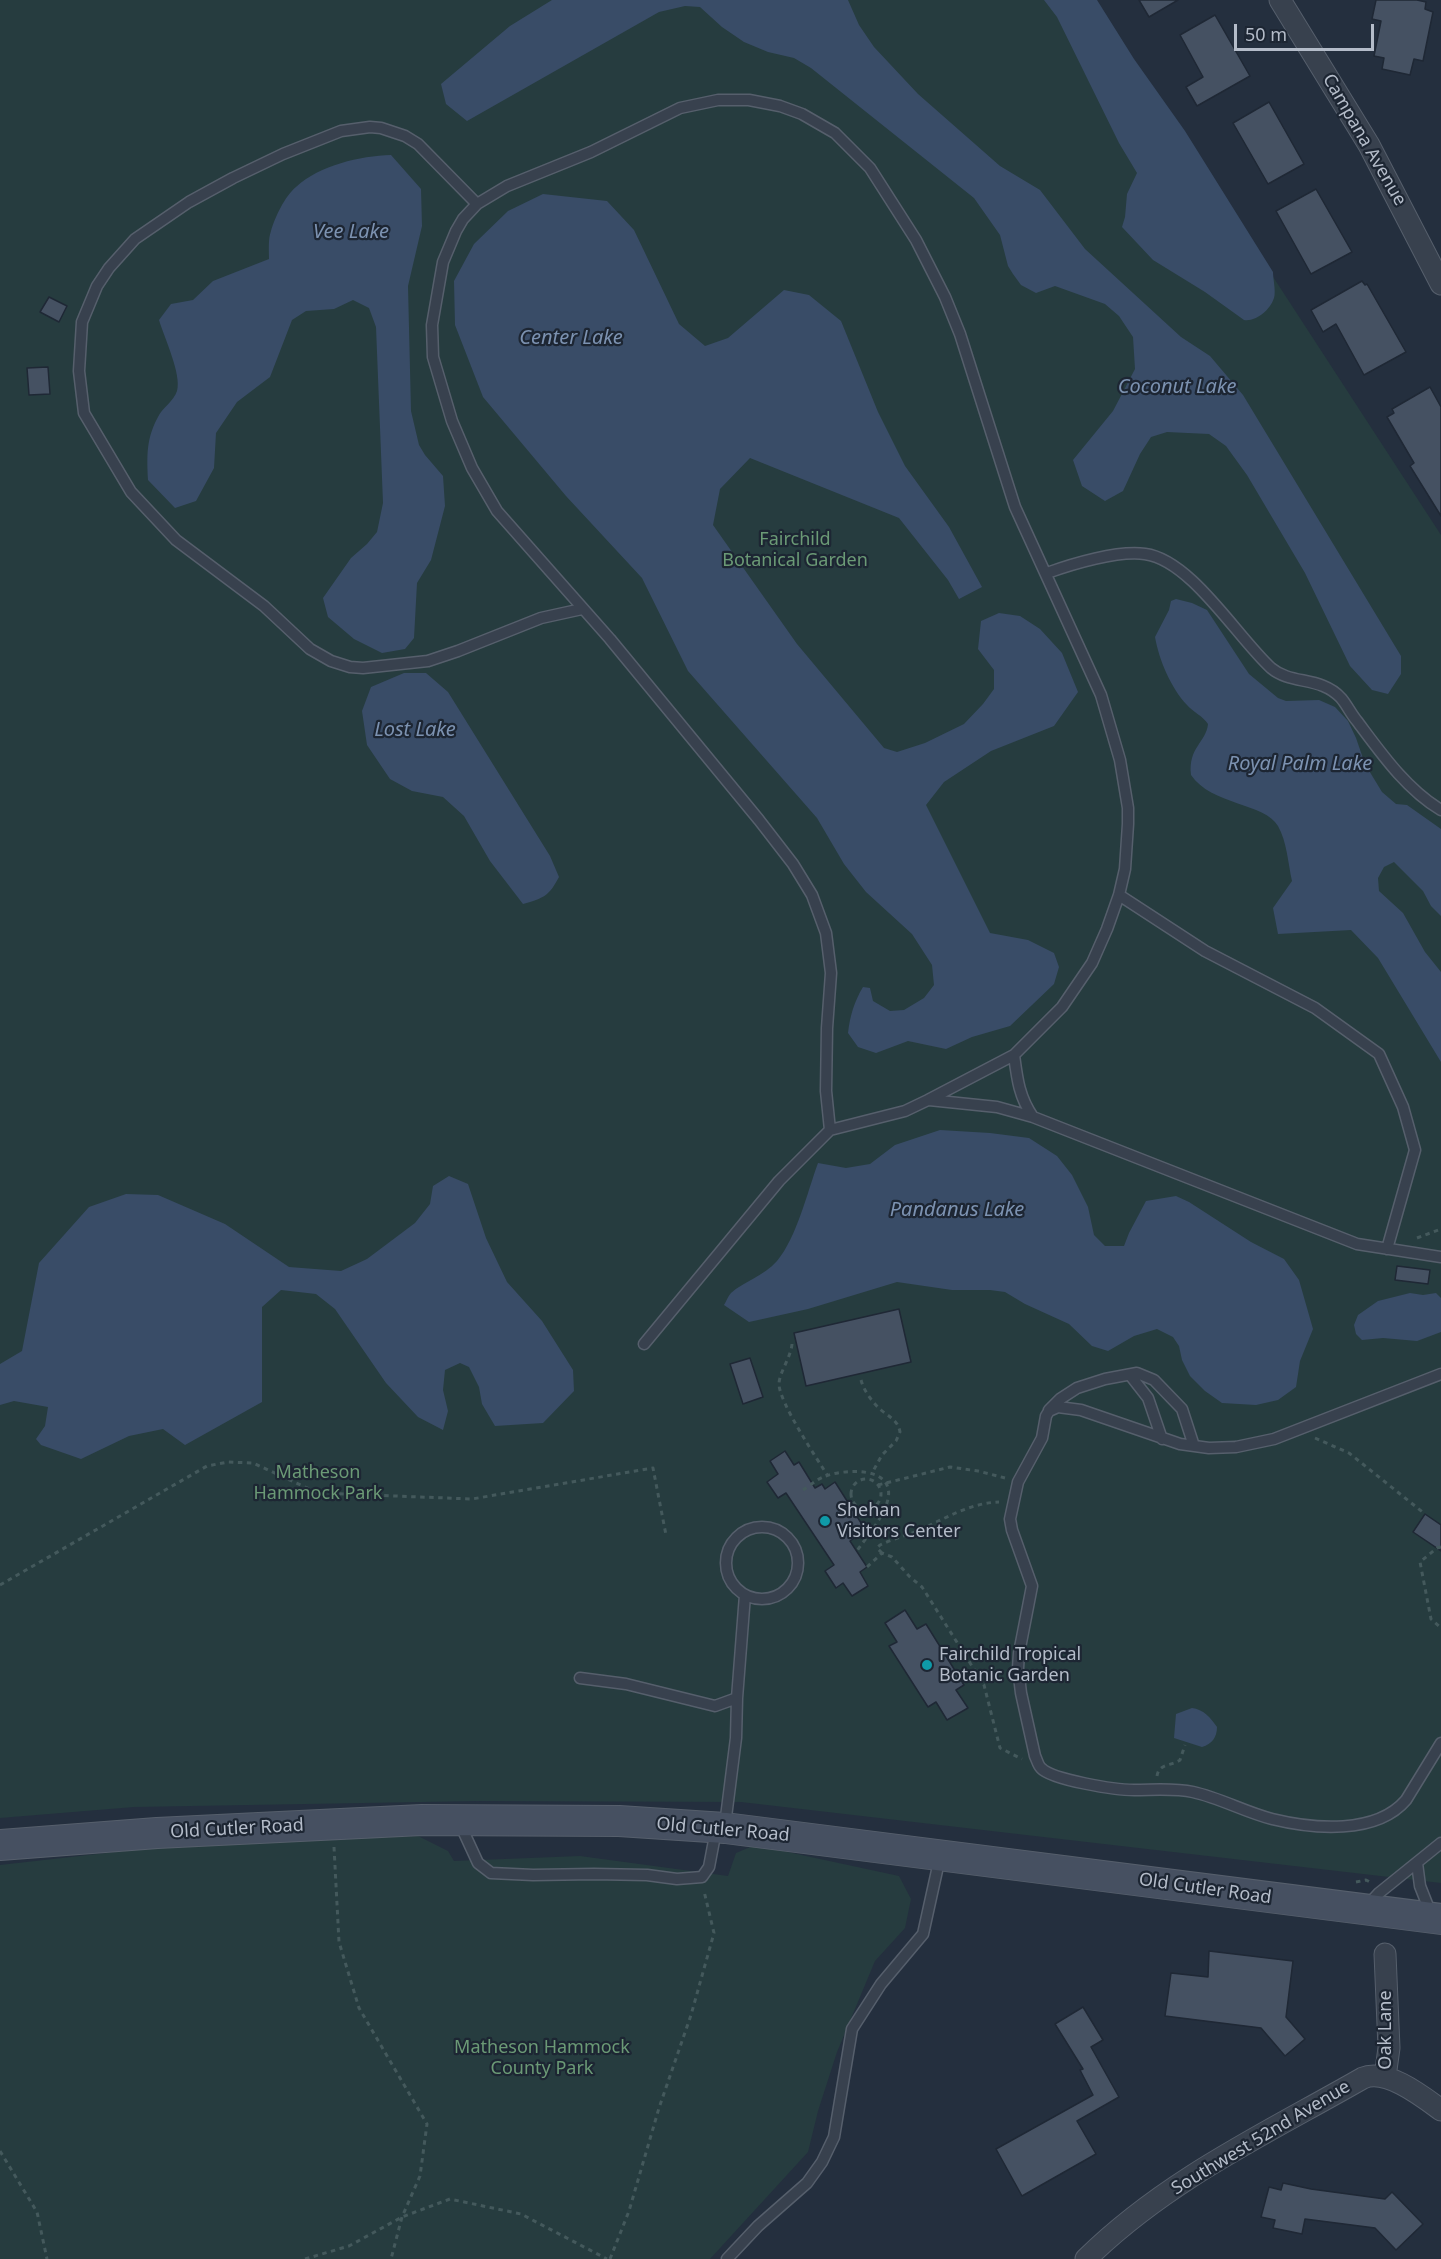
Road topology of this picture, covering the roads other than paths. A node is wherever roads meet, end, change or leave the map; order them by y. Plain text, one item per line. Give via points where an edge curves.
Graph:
1 (1280, 0) edge
2 (477, 204) junction
3 (1441, 284) edge
4 (1047, 573) junction
5 (582, 609) junction
6 (1441, 810) edge
7 (1119, 895) junction
8 (1014, 1055) junction
9 (928, 1100) junction
10 (1034, 1117) junction
11 (830, 1130) junction
12 (1387, 1249) junction
13 (1441, 1257) edge
14 (644, 1344) dead end
15 (1441, 1374) edge
16 (1130, 1375) junction
17 (1049, 1411) junction
18 (1162, 1439) junction
19 (1194, 1446) junction
20 (746, 1595) junction
21 (580, 1678) dead end
22 (737, 1698) junction
23 (1441, 1743) edge
24 (459, 1821) junction
25 (721, 1828) junction
26 (1441, 1843) edge
27 (0, 1845) edge
28 (940, 1854) junction
29 (1417, 1863) junction
30 (1363, 1910) junction
31 (1437, 1919) edge
32 (1385, 1954) dead end
33 (1385, 2077) junction
34 (1441, 2110) edge
35 (727, 2259) edge
36 (1086, 2259) edge

1 - 3 street, Campana Avenue via 1369,145
2 - 4 lane via 507,186 591,152 664,115 703,102 758,101 802,114 827,128 870,168 927,260 960,334 1012,498
2 - 5 lane via 456,231 439,278 431,332 437,371 472,468 497,511
2 - 5 lane via 418,144 381,128 341,130 233,178 147,231 108,268 82,322 79,371 84,413 131,492 176,540 264,606 310,649 331,661 363,668 428,661 533,621
4 - 6 lane via 1134,554 1171,563 1272,668 1280,674 1322,685 1338,696 1391,764
4 - 7 lane via 1094,676 1120,760 1128,824
5 - 11 lane via 780,846 817,904 826,933 831,973 826,1090
7 - 8 lane via 1092,963 1062,1007
7 - 12 lane via 1205,951 1316,1008 1379,1054 1403,1107 1415,1150
8 - 9 lane
8 - 10 lane via 1018,1087
9 - 10 lane via 997,1107
9 - 11 lane via 905,1111
10 - 12 lane via 1357,1244
11 - 14 lane via 779,1181
12 - 13 lane
15 - 19 lane via 1274,1439 1236,1447
16 - 17 lane via 1077,1388
16 - 18 lane via 1148,1398
16 - 19 lane via 1137,1373 1154,1380 1169,1393 1182,1409
17 - 18 lane via 1058,1407 1081,1410
17 - 23 lane via 1042,1438 1018,1482 1010,1524 1032,1586 1018,1674 1037,1762 1045,1772 1131,1790 1194,1792 1281,1820 1318,1825 1365,1824 1390,1815 1402,1804
18 - 19 lane
20 - 20 lane via 770,1599 785,1591 795,1578 795,1548 779,1531 757,1526 736,1536 729,1546 729,1579
20 - 22 lane
21 - 22 lane via 626,1684 715,1706
22 - 25 lane via 736,1738
24 - 25 main road, Old Cutler Road via 619,1821
24 - 25 lane via 478,1863 491,1873 647,1875 677,1879 702,1877
24 - 27 main road, Old Cutler Road via 157,1833
25 - 28 main road, Old Cutler Road
26 - 29 lane
28 - 30 main road, Old Cutler Road
28 - 35 lane via 923,1934 881,1984 852,2029 834,2137 822,2162 807,2183
29 - 30 lane
29 - 31 lane via 1420,1886
30 - 31 main road, Old Cutler Road
32 - 33 street, Oak Lane via 1389,2048
33 - 34 street, Oak Lane
33 - 36 street, Southwest 52nd Avenue via 1371,2074 1207,2165

